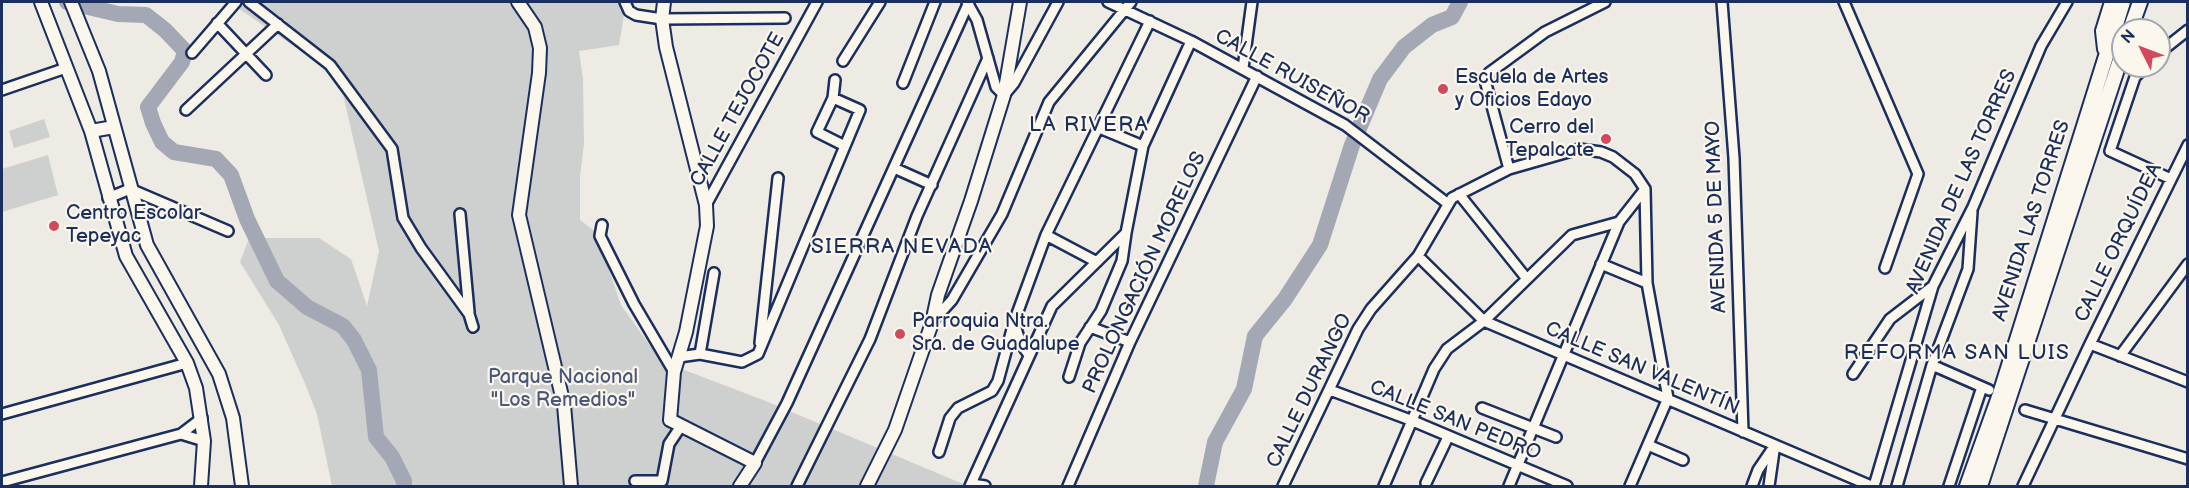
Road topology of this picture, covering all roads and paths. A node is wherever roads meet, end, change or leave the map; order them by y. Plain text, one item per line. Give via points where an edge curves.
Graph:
1 (40, 2) edge
2 (236, 2) edge
3 (249, 2) edge
4 (518, 2) edge
5 (625, 2) edge
6 (664, 2) edge
7 (818, 2) edge
8 (880, 2) edge
9 (935, 2) edge
10 (968, 2) edge
11 (1020, 2) edge
12 (1058, 2) edge
13 (1108, 2) edge
14 (1252, 2) edge
15 (1605, 2) edge
16 (1722, 2) edge
17 (1844, 2) edge
18 (2067, 2) edge
19 (2112, 2) edge
20 (2123, 2) edge
21 (2140, 2) edge
22 (1128, 6) edge
23 (74, 7) edge
24 (785, 18) dead end
25 (2134, 18) edge
26 (662, 19) junction
27 (1150, 21) junction
28 (217, 23) junction
29 (278, 24) junction
30 (2187, 30) edge
31 (1191, 41) junction
32 (2171, 43) edge
33 (192, 53) dead end
34 (246, 53) junction
35 (2106, 56) junction
36 (988, 58) junction
37 (843, 62) dead end
38 (66, 68) junction
39 (1243, 68) junction
40 (266, 75) dead end
41 (1257, 76) junction
42 (2114, 78) edge
43 (2135, 78) edge
44 (835, 80) dead end
45 (903, 84) dead end
46 (2, 90) edge
47 (1004, 95) junction
48 (833, 98) junction
49 (186, 110) dead end
50 (114, 127) junction
51 (1097, 127) junction
52 (91, 131) junction
53 (844, 146) junction
54 (1143, 146) junction
55 (2187, 146) edge
56 (894, 168) junction
57 (1509, 169) junction
58 (778, 178) dead end
59 (2171, 179) junction
60 (932, 185) junction
61 (130, 189) junction
62 (1645, 189) junction
63 (1459, 194) junction
64 (108, 198) junction
65 (1447, 203) junction
66 (706, 205) junction
67 (1972, 207) junction
68 (460, 214) dead end
69 (1619, 222) junction
70 (602, 225) dead end
71 (228, 231) dead end
72 (1126, 233) junction
73 (1046, 235) junction
74 (1418, 256) junction
75 (1097, 262) junction
76 (1601, 264) junction
77 (2187, 264) edge
78 (1885, 268) dead end
79 (714, 273) dead end
80 (1527, 279) junction
81 (1647, 283) junction
82 (1933, 286) junction
83 (469, 314) junction
84 (1484, 321) junction
85 (1014, 322) junction
86 (932, 323) junction
87 (473, 327) dead end
88 (1089, 327) junction
89 (1130, 342) junction
90 (2090, 344) junction
91 (700, 354) junction
92 (758, 354) junction
93 (1563, 354) junction
94 (1029, 355) junction
95 (2120, 356) junction
96 (679, 357) junction
97 (187, 363) junction
98 (1932, 365) junction
99 (674, 372) junction
100 (1853, 374) dead end
101 (1069, 377) dead end
102 (2187, 382) edge
103 (1330, 390) junction
104 (1668, 398) junction
105 (1482, 408) dead end
106 (2025, 410) dead end
107 (2, 414) edge
108 (202, 418) junction
109 (2055, 420) junction
110 (1413, 422) junction
111 (675, 423) junction
112 (1532, 428) junction
113 (1743, 432) junction
114 (181, 434) junction
115 (1448, 437) junction
116 (1556, 437) dead end
117 (204, 441) junction
118 (1648, 445) junction
119 (1775, 446) junction
120 (939, 453) dead end
121 (2187, 459) edge
122 (1683, 460) dead end
123 (755, 463) junction
124 (1518, 466) junction
125 (635, 481) dead end
126 (2, 482) edge
127 (1426, 483) dead end
128 (971, 485) edge
129 (201, 486) edge
130 (242, 486) edge
131 (571, 486) edge
132 (740, 486) edge
133 (797, 486) edge
134 (867, 486) edge
135 (985, 486) edge
136 (1068, 486) edge
137 (1283, 486) edge
138 (1384, 486) edge
139 (1509, 486) edge
140 (1567, 486) edge
141 (1630, 486) edge
142 (1752, 486) edge
143 (1769, 486) edge
144 (1873, 486) edge
145 (1897, 486) edge
146 (1949, 486) edge
147 (1967, 486) edge
148 (1980, 486) edge
149 (2023, 486) edge

1 - 38 main road
2 - 28 street
3 - 29 street
4 - 131 main road via 535,27 540,48 519,215 564,405
5 - 26 street via 636,15
6 - 26 main road
7 - 66 street, CALLE TEJOCOTE
8 - 37 street
9 - 45 street
10 - 36 street
10 - 56 street
11 - 47 main road
12 - 47 street
13 - 22 street, CALLE RUISEÑOR
14 - 39 street
15 - 57 street via 1545,32 1494,67 1486,78
16 - 113 street, AVENIDA 5 DE MAYO via 1734,158
17 - 78 street via 1918,174
18 - 67 street, AVENIDA DE LAS TORRES via 2041,46
19 - 35 highway via 2103,31
20 - 35 highway, AVENIDA LAS TORRES
21 - 25 highway
22 - 27 street, CALLE RUISEÑOR
22 - 86 street via 1049,102 1002,214 952,300
23 - 50 main road via 99,71
24 - 26 street
26 - 66 main road
27 - 31 street, CALLE RUISEÑOR
27 - 51 street
28 - 33 street
28 - 34 street
29 - 34 street
29 - 83 street via 330,65 392,149 403,218
30 - 32 street
31 - 39 street, CALLE RUISEÑOR
31 - 54 street
34 - 40 street
34 - 49 street
35 - 147 highway, AVENIDA LAS TORRES via 2000,394
36 - 47 street via 996,87
36 - 60 street
38 - 46 street
38 - 52 main road
39 - 41 street, CALLE RUISEÑOR
41 - 65 street, CALLE RUISEÑOR via 1345,125
41 - 89 street, PROLONGACIÓN MORELOS
42 - 148 highway, AVENIDA LAS TORRES
43 - 59 street via 2110,151
44 - 48 street
47 - 86 main road
48 - 53 street via 817,132
48 - 53 street via 860,110
50 - 52 main road
50 - 61 main road
51 - 54 street
51 - 73 street
52 - 64 main road
53 - 92 street
54 - 72 street
55 - 59 street, CALLE ORQUÍDEA
56 - 60 street
56 - 123 street via 787,403
57 - 62 street, CALLE DURANGO via 1579,149 1590,150 1624,164
57 - 63 street, CALLE DURANGO
58 - 92 street
59 - 90 street, CALLE ORQUÍDEA
60 - 133 street via 870,339
61 - 64 street
61 - 71 street
61 - 130 main road via 147,245 219,374 233,418
62 - 69 street
62 - 81 street
63 - 65 street, CALLE DURANGO
63 - 80 street
64 - 97 main road via 126,256
65 - 74 street, CALLE DURANGO
66 - 96 main road via 707,226
67 - 82 street, AVENIDA DE LAS TORRES
67 - 98 street via 1968,268
68 - 83 street
69 - 76 street
69 - 80 street via 1572,235
70 - 99 street via 600,236
72 - 75 street
72 - 88 street via 1122,261 1101,310
73 - 75 street
73 - 85 street
74 - 84 street, CALLE SAN VALENTÍN
74 - 103 street, CALLE DURANGO via 1358,328
75 - 94 street via 1052,306
76 - 81 street
76 - 93 street
77 - 95 street
79 - 91 street
80 - 84 street
81 - 104 street
82 - 100 street via 1890,319
82 - 144 street, AVENIDA DE LAS TORRES
83 - 87 street
84 - 93 street, CALLE SAN VALENTÍN
84 - 110 street via 1447,348
85 - 94 street
85 - 120 street via 998,381 992,391 958,408 950,418
86 - 134 main road via 895,430
88 - 89 street
88 - 101 street
89 - 136 street, PROLONGACIÓN MORELOS
90 - 95 street
90 - 109 street, CALLE ORQUÍDEA
91 - 92 street via 742,362
91 - 96 street
93 - 104 street, CALLE SAN VALENTÍN
93 - 112 street
94 - 128 street
95 - 102 street
96 - 99 main road
97 - 107 street
97 - 108 main road
98 - 145 street
98 - 146 street via 1986,389
99 - 111 main road
103 - 110 street, CALLE SAN PEDRO
103 - 137 street, CALLE DURANGO
104 - 113 street, CALLE SAN VALENTÍN
104 - 118 street
105 - 112 street
106 - 109 street
108 - 114 street
108 - 117 main road
109 - 121 street
109 - 149 street, CALLE ORQUÍDEA
110 - 115 street, CALLE SAN PEDRO
110 - 138 street
111 - 123 main road
111 - 125 street via 662,481
112 - 116 street
112 - 124 street
113 - 119 street, CALLE SAN VALENTÍN
114 - 117 street
114 - 126 street
115 - 124 street, CALLE SAN PEDRO
115 - 127 street
117 - 129 main road
118 - 122 street
118 - 141 street
119 - 142 street
119 - 143 street
119 - 144 street, CALLE SAN VALENTÍN
123 - 132 main road
124 - 139 street
124 - 140 street, CALLE SAN PEDRO
128 - 135 street

